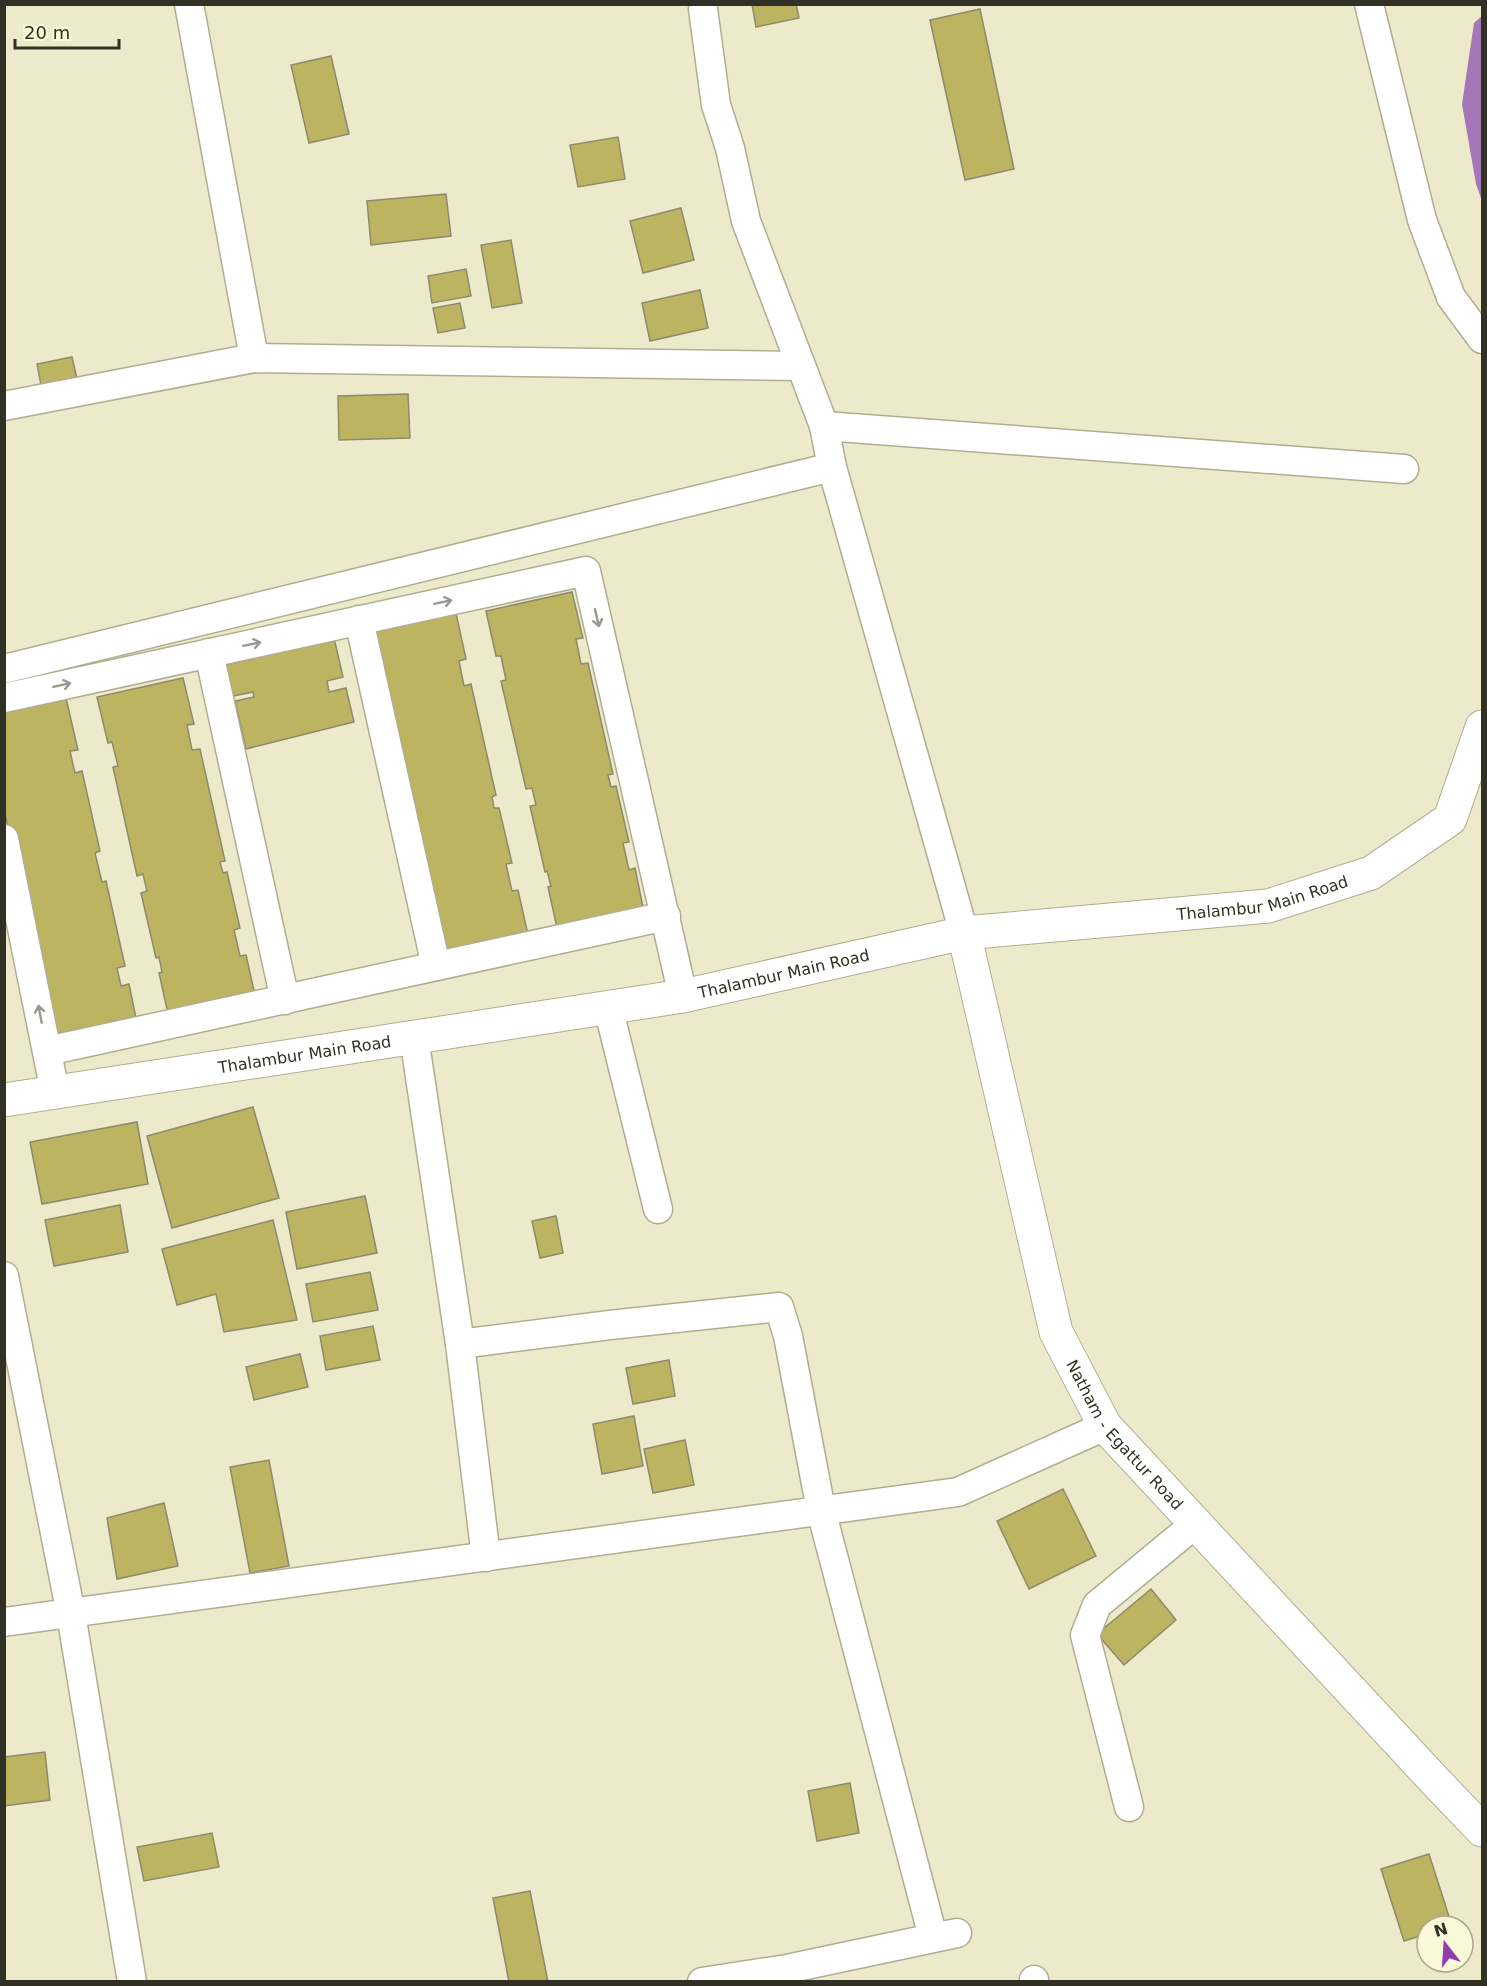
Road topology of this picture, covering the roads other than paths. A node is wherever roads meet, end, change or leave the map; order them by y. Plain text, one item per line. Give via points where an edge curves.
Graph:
1 (189, 4) edge
2 (1369, 4) edge
3 (703, 9) dead end
4 (1482, 339) edge
5 (254, 358) junction
6 (801, 366) junction
7 (4, 406) edge
8 (824, 426) junction
9 (832, 467) junction
10 (1404, 469) dead end
11 (359, 621) junction
12 (209, 653) junction
13 (4, 669) edge
14 (4, 698) edge
15 (1482, 727) edge
16 (4, 839) edge
17 (666, 916) junction
18 (964, 933) junction
19 (436, 966) junction
20 (683, 996) junction
21 (285, 1000) junction
22 (608, 1007) junction
23 (414, 1037) junction
24 (47, 1052) junction
25 (55, 1092) junction
26 (4, 1100) edge
27 (658, 1209) dead end
28 (4, 1276) edge
29 (460, 1344) junction
30 (15, 1382) edge
31 (1105, 1426) junction
32 (821, 1510) junction
33 (1195, 1524) junction
34 (486, 1557) junction
35 (70, 1614) junction
36 (4, 1622) edge
37 (1129, 1807) dead end
38 (1482, 1830) edge
39 (788, 1975) edge
40 (132, 1982) edge
41 (702, 1982) edge

1 - 5 street
2 - 4 street via 1422,220 1451,297
3 - 6 street via 716,105 730,147 746,221
5 - 6 street
5 - 7 street
6 - 8 street
8 - 9 street
8 - 10 street
9 - 13 street
9 - 18 street
12 -> 11 street
11 -> 17 street via 586,571
11 - 19 street
14 -> 12 street
12 - 21 street
15 - 18 street, Thalambur Main Road via 1450,819 1371,873 1268,906
24 -> 16 street
17 - 19 street
17 - 20 street
18 - 20 street, Thalambur Main Road
18 - 31 street, Natham - Egattur Road via 1056,1332
19 - 21 street
20 - 22 street, Thalambur Main Road
21 - 24 street
22 - 23 street, Thalambur Main Road
22 - 27 street
23 - 25 street, Thalambur Main Road
23 - 29 street
24 - 25 street
25 - 26 street, Thalambur Main Road
28 - 30 street
29 - 32 street via 779,1307
29 - 34 street
30 - 35 street
31 - 32 street via 958,1492
31 - 33 street, Natham - Egattur Road
32 - 34 street
32 - 39 street via 945,1935
33 - 37 street via 1097,1605 1085,1635
33 - 38 street, Natham - Egattur Road
34 - 35 street
35 - 36 street
35 - 40 street
39 - 41 street

